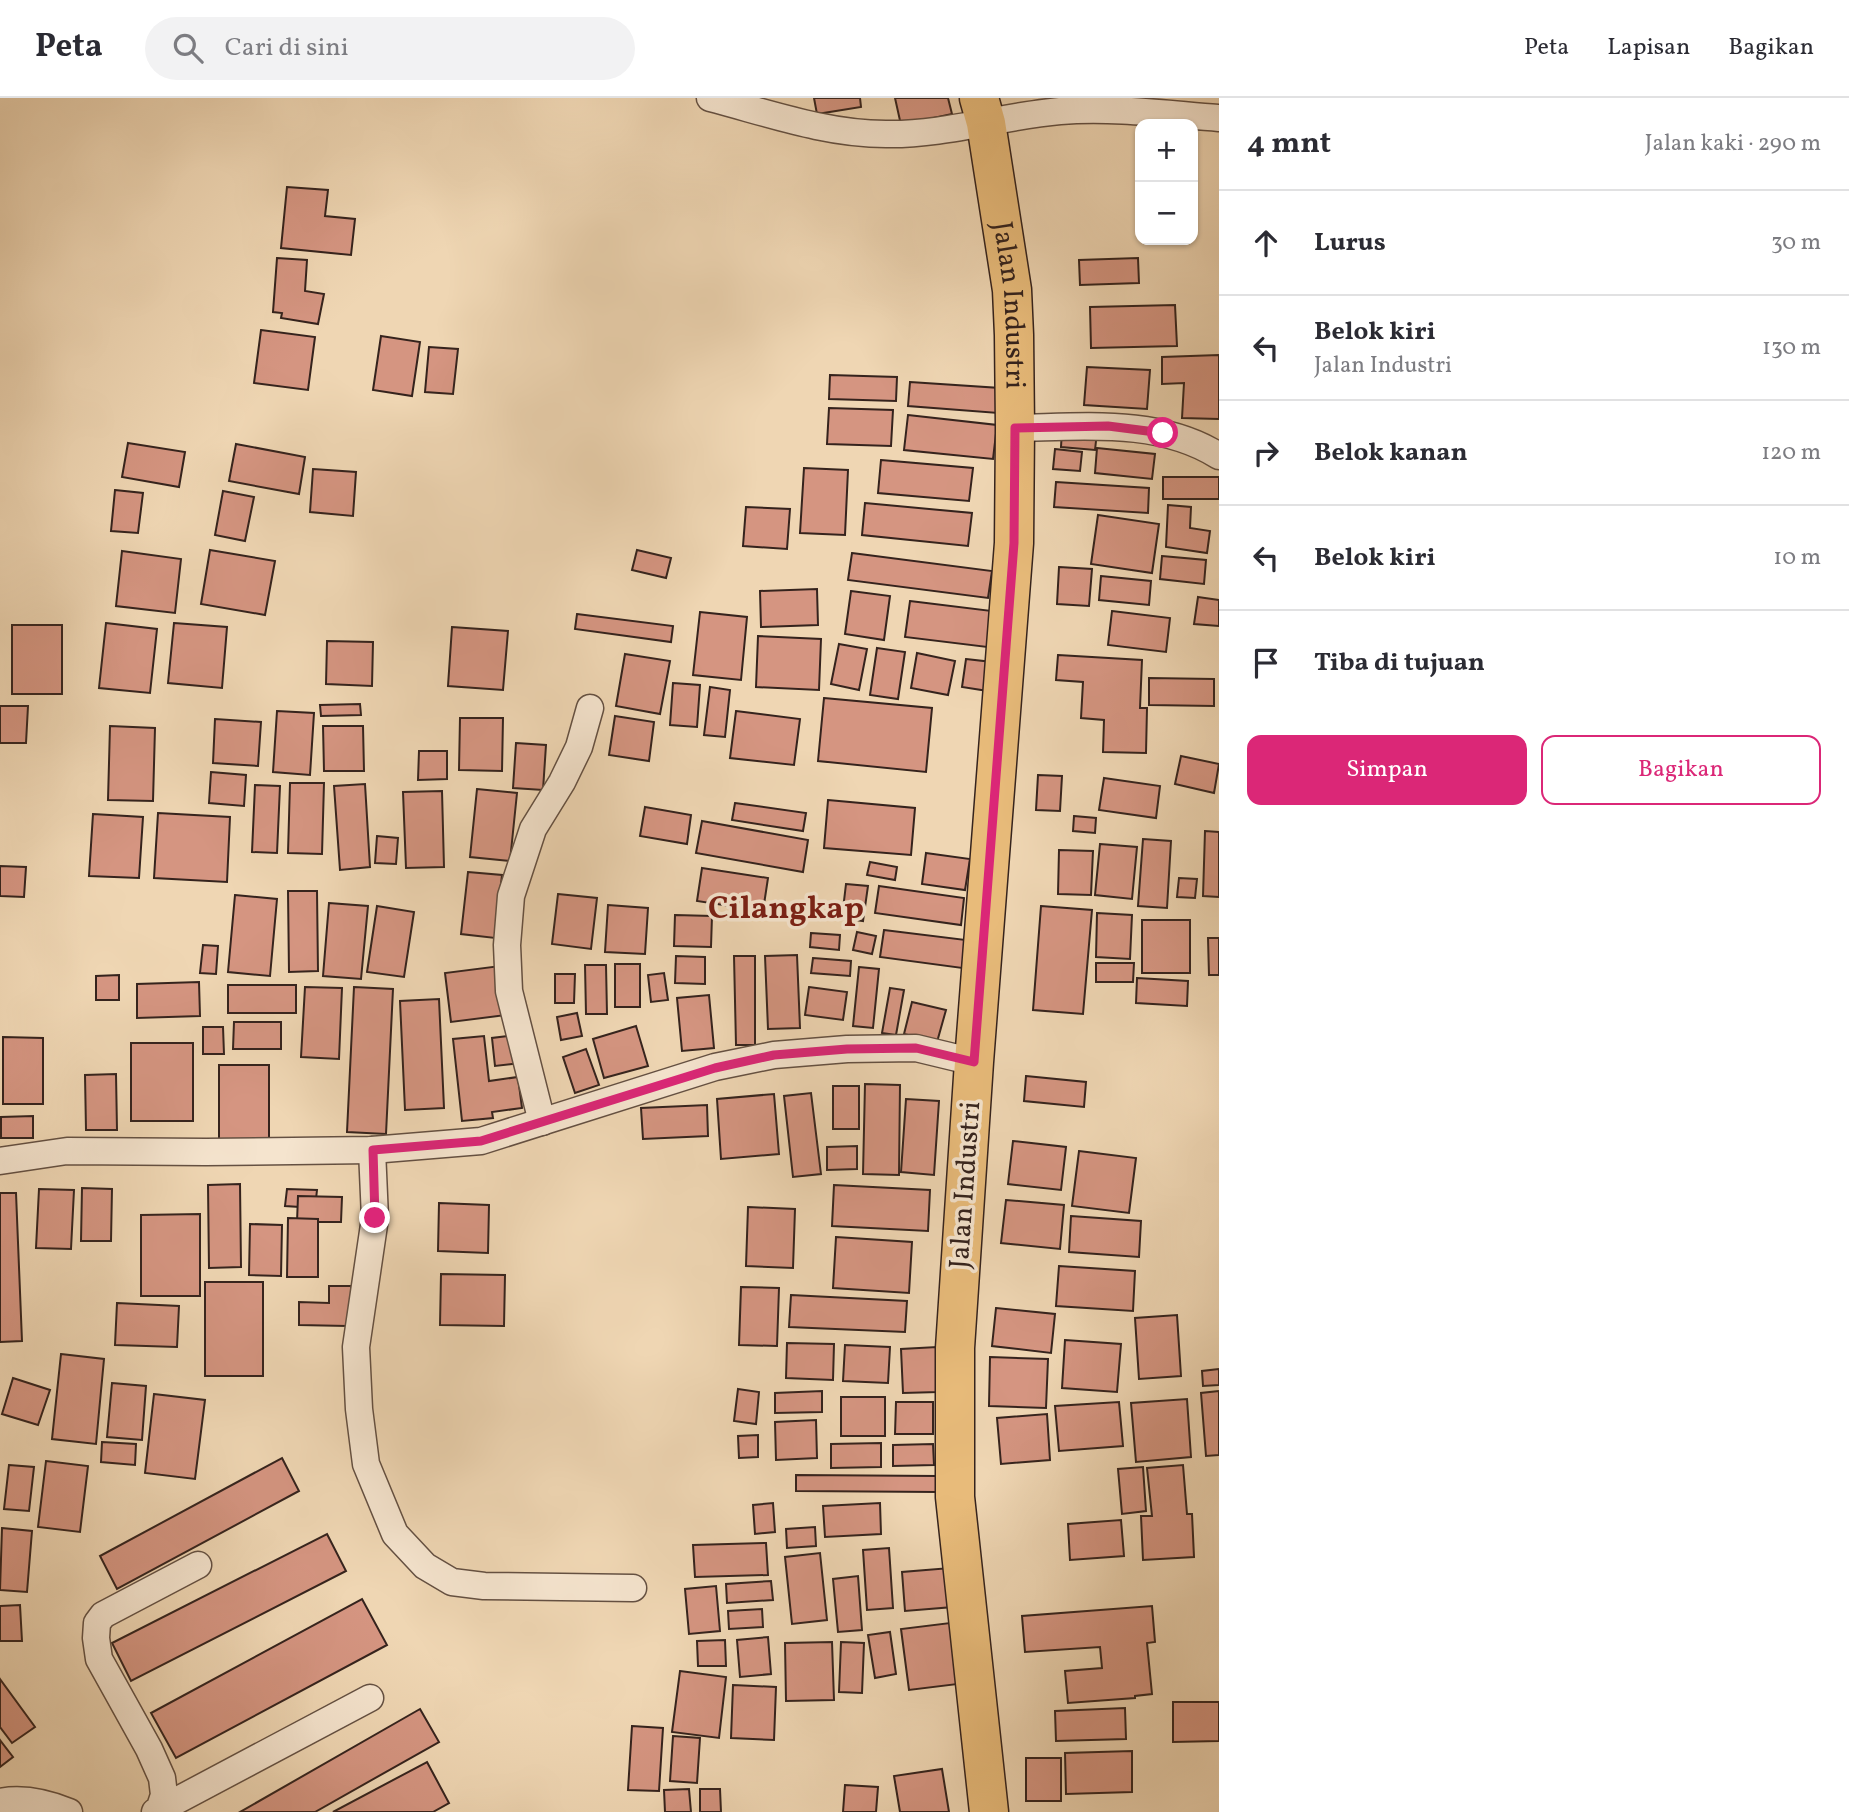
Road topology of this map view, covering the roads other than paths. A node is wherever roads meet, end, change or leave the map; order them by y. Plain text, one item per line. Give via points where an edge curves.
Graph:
1 (710, 98) edge
2 (983, 110) edge
3 (1219, 118) edge
4 (1015, 428) junction
5 (1219, 456) edge
6 (590, 708) dead end
7 (974, 1062) junction
8 (542, 1122) junction
9 (373, 1150) junction
10 (0, 1161) edge
11 (198, 1565) dead end
12 (633, 1588) dead end
13 (370, 1698) dead end
14 (0, 1802) edge
15 (157, 1811) edge
16 (69, 1812) edge
17 (989, 1812) edge

1 - 2 street via 813,126 886,134 967,127
2 - 3 street via 1102,110
2 - 4 main road, Jalan Industri via 1012,290
4 - 5 street via 1108,426 1163,433
4 - 7 main road, Jalan Industri via 1013,557
6 - 8 street via 579,747 533,829 511,897 509,991
7 - 8 street via 916,1048 774,1055 715,1068
7 - 17 main road, Jalan Industri via 955,1348 955,1497
8 - 9 street via 481,1141
9 - 10 street via 67,1151
9 - 12 street via 375,1218 356,1347 359,1409 366,1464 395,1534 425,1566 452,1582
11 - 15 street via 103,1615 97,1623 99,1659 162,1778 164,1794
13 - 15 street
14 - 16 street via 45,1803

